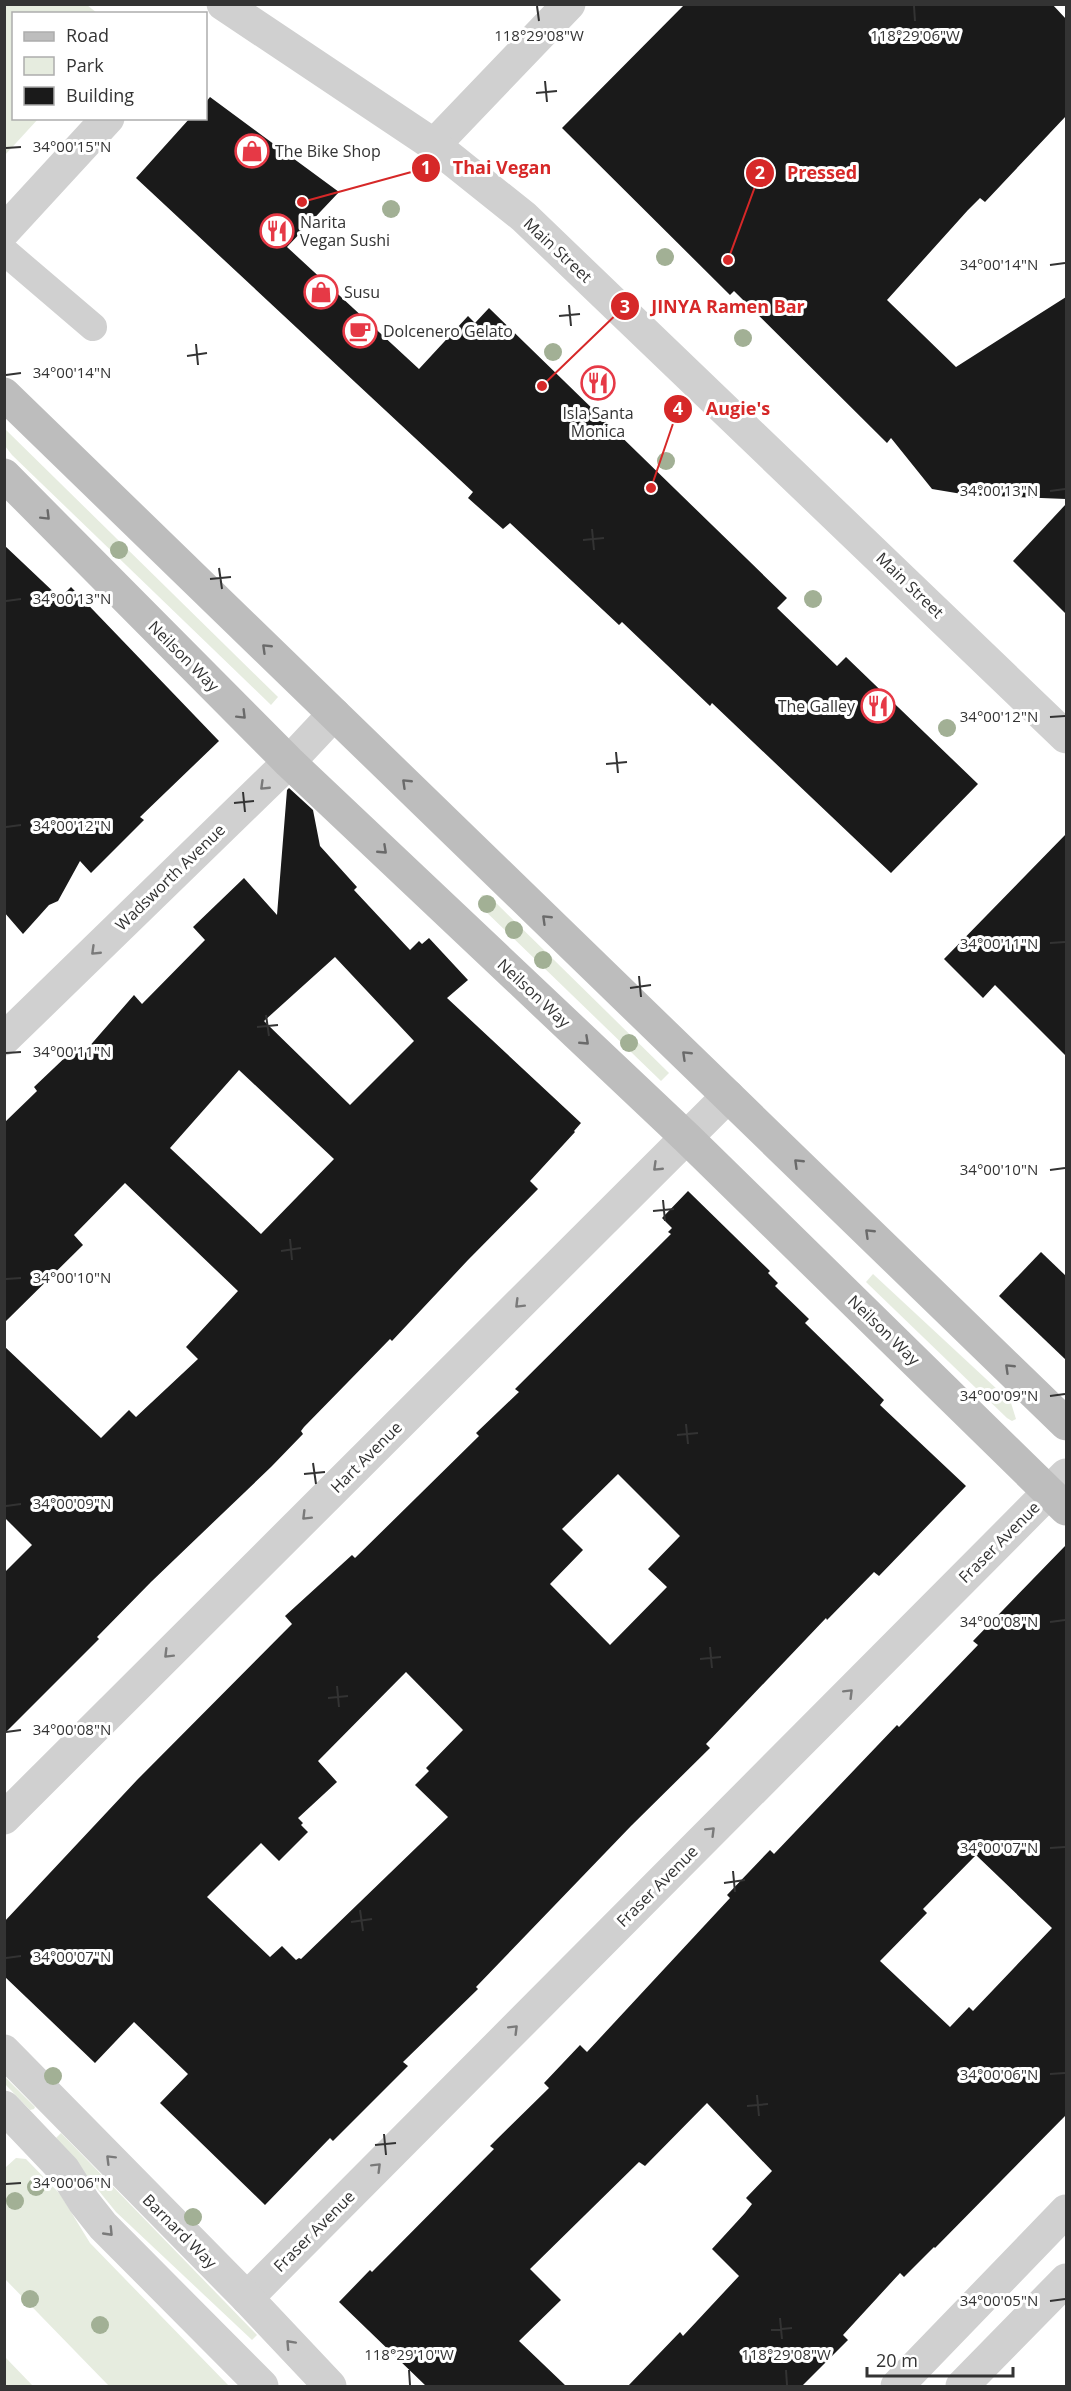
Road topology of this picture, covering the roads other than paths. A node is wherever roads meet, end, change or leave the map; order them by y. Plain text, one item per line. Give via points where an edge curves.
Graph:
1 (223, 4) edge
2 (562, 7) edge
3 (106, 120) edge
4 (434, 145) junction
5 (4, 231) edge
6 (4, 251) edge
7 (93, 327) dead end
8 (4, 394) edge
9 (4, 475) edge
10 (334, 714) junction
11 (1066, 737) edge
12 (289, 762) junction
13 (4, 1039) edge
14 (728, 1096) junction
15 (687, 1138) junction
16 (1066, 1424) edge
17 (1061, 1492) edge
18 (4, 1818) edge
19 (4, 2050) edge
20 (4, 2107) edge
21 (1066, 2211) edge
22 (1009, 2271) junction
23 (1066, 2280) edge
24 (247, 2298) junction
25 (1044, 2303) junction
26 (262, 2386) edge
27 (330, 2386) edge
28 (897, 2386) edge
29 (962, 2386) edge

1 - 4 street, Main Street
2 - 4 street
3 - 5 street
4 - 11 street, Main Street via 524,217
6 - 7 lane
10 -> 8 main road
9 -> 12 main road, Neilson Way
10 - 12 street, Wadsworth Avenue
14 -> 10 main road
12 -> 13 street, Wadsworth Avenue
12 -> 15 main road, Neilson Way
14 - 15 street, Hart Avenue
16 -> 14 main road
15 - 17 main road, Neilson Way
15 -> 18 street, Hart Avenue
24 -> 17 street, Fraser Avenue
24 -> 19 street, Barnard Way
20 -> 26 street via 58,2163 103,2226
21 - 22 street
22 - 25 street
22 - 28 street
23 - 25 street
27 -> 24 street, Barnard Way
25 - 29 street

